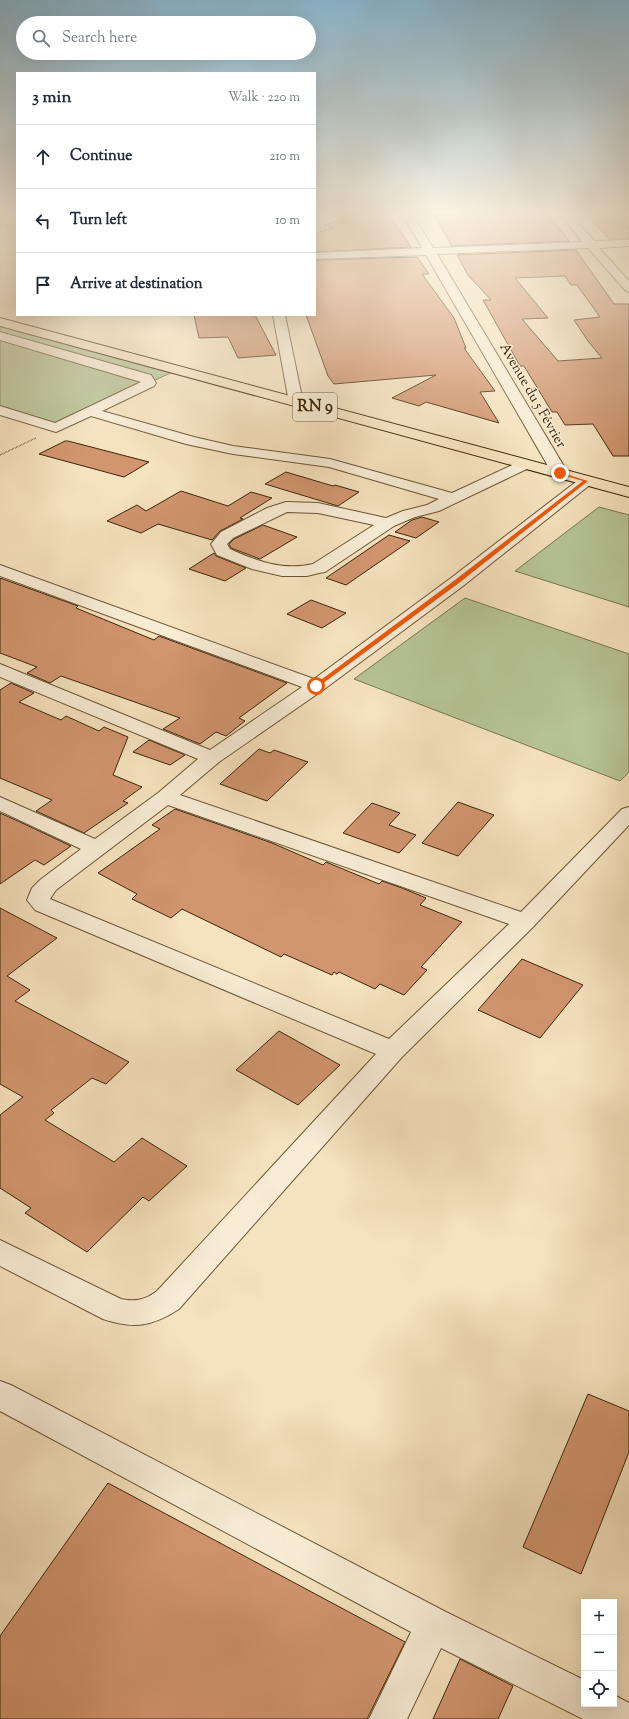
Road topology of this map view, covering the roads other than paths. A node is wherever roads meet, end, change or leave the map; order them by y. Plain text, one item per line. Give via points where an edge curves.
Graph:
1 (453, 290) edge
2 (279, 316) edge
3 (0, 322) edge
4 (22, 328) junction
5 (0, 336) edge
6 (296, 402) junction
7 (0, 410) edge
8 (91, 412) junction
9 (526, 464) junction
10 (560, 473) junction
11 (586, 481) junction
12 (629, 492) edge
13 (453, 498) junction
14 (388, 523) junction
15 (0, 570) edge
16 (0, 670) edge
17 (316, 686) junction
18 (212, 758) junction
19 (165, 797) junction
20 (0, 803) edge
21 (629, 813) edge
22 (96, 848) junction
23 (525, 922) junction
24 (394, 1051) junction
25 (0, 1252) edge
26 (0, 1395) edge
27 (434, 1625) junction
28 (581, 1698) edge
29 (598, 1707) edge
30 (388, 1719) edge
31 (622, 1719) edge

1 - 10 street, Avenue du 5 Février
2 - 6 street
3 - 4 main road, RN 9
4 - 5 street
4 - 6 main road, RN 9
5 - 8 street via 148,380 149,383 145,386
6 - 9 main road, RN 9
7 - 8 street via 56,428
8 - 13 street via 233,450 330,463
9 - 10 main road, RN 9
9 - 13 street
10 - 11 main road, RN 9
11 - 12 main road, RN 9
11 - 17 street
13 - 14 street via 433,508
14 - 14 street via 318,508 286,507 227,535 219,544 223,552 257,566 293,573 307,572 319,568
15 - 17 street
16 - 18 street
17 - 18 street
18 - 19 street
19 - 22 street
19 - 23 street
20 - 22 street
21 - 23 street
22 - 24 street via 40,893 38,900 43,905
23 - 24 street
24 - 25 street via 168,1300 155,1310 128,1314 114,1310
26 - 27 street
27 - 28 street
27 - 30 street
29 - 31 street

